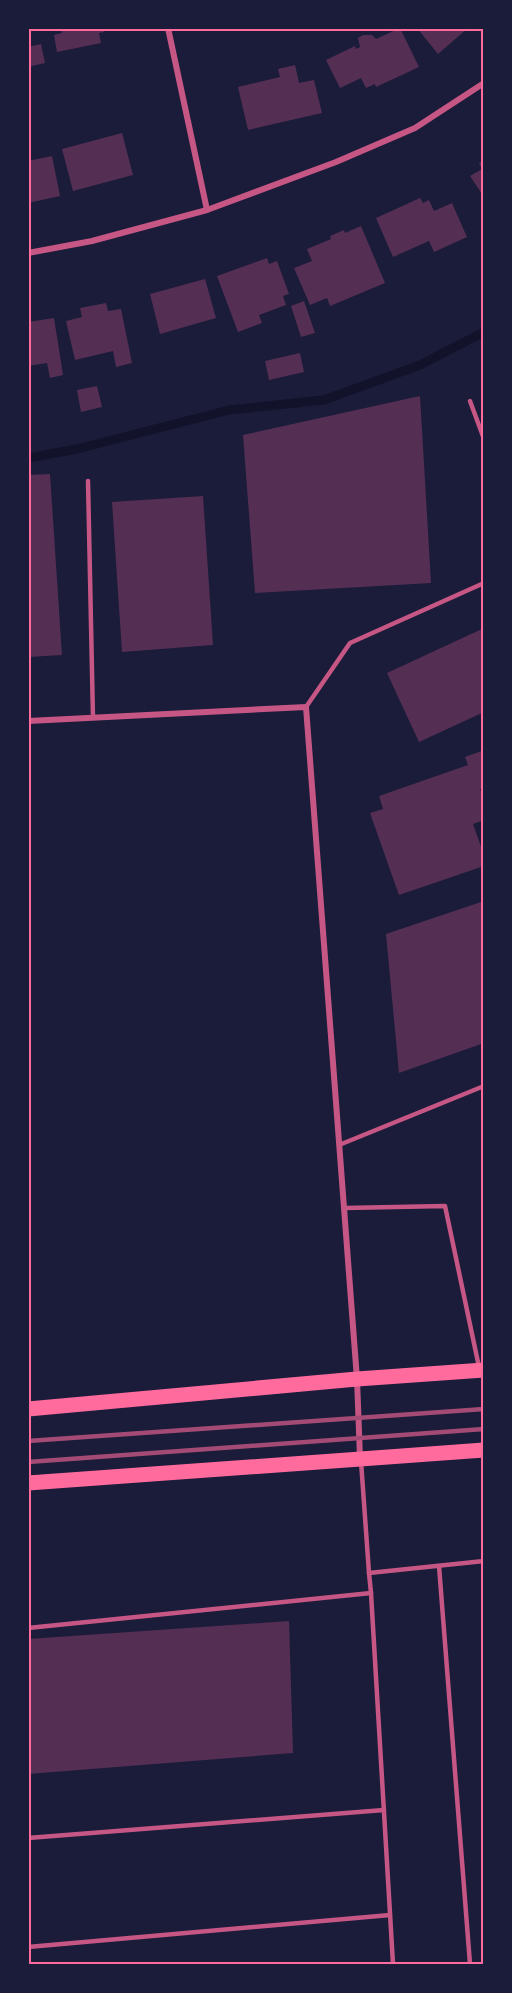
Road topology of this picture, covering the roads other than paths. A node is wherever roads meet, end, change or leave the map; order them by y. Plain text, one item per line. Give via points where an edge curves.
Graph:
1 (168, 28) edge
2 (483, 83) edge
3 (207, 210) junction
4 (28, 253) edge
5 (470, 401) dead end
6 (483, 439) edge
7 (88, 481) dead end
8 (483, 583) edge
9 (306, 707) junction
10 (93, 718) junction
11 (28, 721) edge
12 (483, 1086) edge
13 (339, 1144) junction
14 (345, 1208) junction
15 (482, 1370) edge
16 (357, 1379) junction
17 (28, 1409) edge
18 (483, 1450) edge
19 (360, 1459) junction
20 (28, 1483) edge
21 (483, 1561) edge
22 (439, 1566) junction
23 (369, 1573) junction
24 (371, 1593) junction
25 (28, 1629) edge
26 (384, 1810) junction
27 (28, 1838) edge
28 (390, 1915) junction
29 (28, 1947) edge
30 (393, 1965) edge
31 (470, 1965) edge

1 - 3 street
2 - 3 street via 415,128
3 - 4 street via 92,242
5 - 6 lane
7 - 10 lane
8 - 9 lane via 350,643
9 - 10 street
9 - 13 street
10 - 11 street
12 - 13 lane
13 - 14 street
14 - 15 lane via 445,1206
14 - 16 street
15 - 16 main road
16 - 17 main road
16 - 19 street
18 - 19 main road
19 - 20 main road
19 - 23 lane
21 - 22 lane
22 - 23 lane
22 - 31 lane
23 - 24 lane
24 - 25 lane
24 - 26 lane
26 - 27 lane
26 - 28 lane
28 - 29 lane
28 - 30 lane

